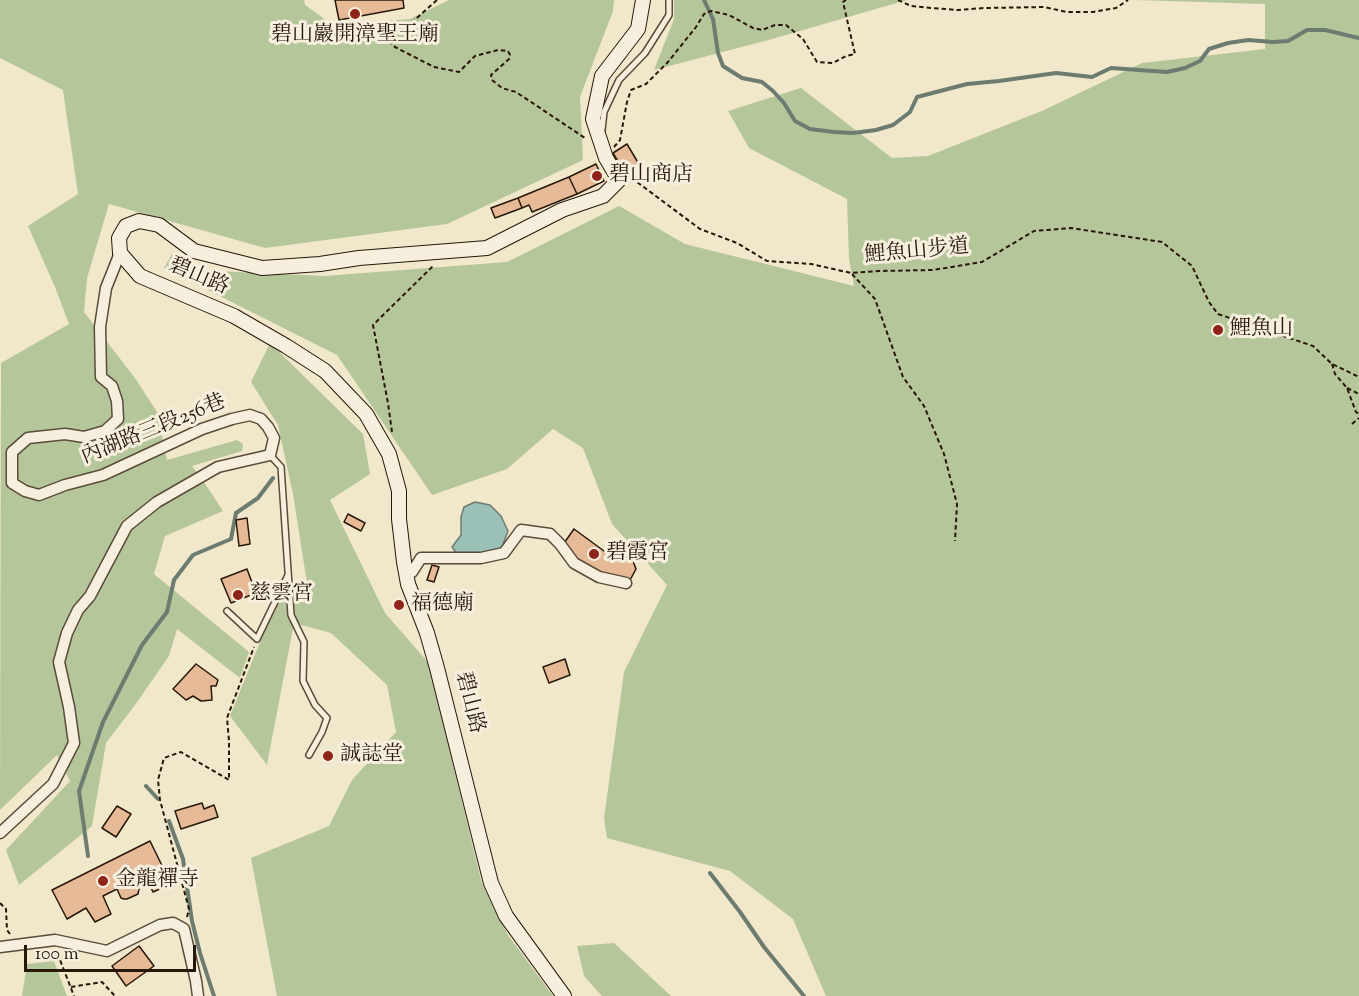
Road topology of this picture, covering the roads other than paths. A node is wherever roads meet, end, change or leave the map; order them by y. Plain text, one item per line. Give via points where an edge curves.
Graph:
1 (643, 0) edge
2 (669, 0) edge
3 (603, 150) junction
4 (120, 253) junction
5 (270, 455) junction
6 (288, 575) junction
7 (406, 575) junction
8 (626, 584) dead end
9 (227, 611) dead end
10 (309, 755) dead end
11 (0, 833) edge
12 (0, 947) edge
13 (198, 996) edge
14 (564, 996) edge

1 - 3 street via 638,29 602,76 593,119
2 - 3 lane via 669,15 645,53 620,80 604,112
3 - 4 street, 碧山路 via 619,180 603,196 562,210 487,248 262,268 194,250 159,225 139,221 126,226 119,238
4 - 5 street, 內湖路三段256巷 via 106,288 100,327 101,377 111,386 118,419 105,431 84,437 65,434 28,438 12,452 12,483 39,495 103,475 201,429 250,415 261,419 274,438
4 - 7 street, 碧山路 via 140,276 234,316 325,371 366,414 389,454 399,491
5 - 6 lane via 281,467
5 - 11 street via 218,467 157,502 127,526 90,596 78,610 59,662 74,743 53,784
6 - 9 lane via 257,639
6 - 10 lane via 291,615 304,642 303,681 327,718
7 - 8 street via 421,558 481,558 504,553 521,530 550,534 574,563 599,577
7 - 14 street, 碧山路 via 437,668 492,883 506,916
12 - 13 street via 55,940 107,951 160,925 173,923 184,928

